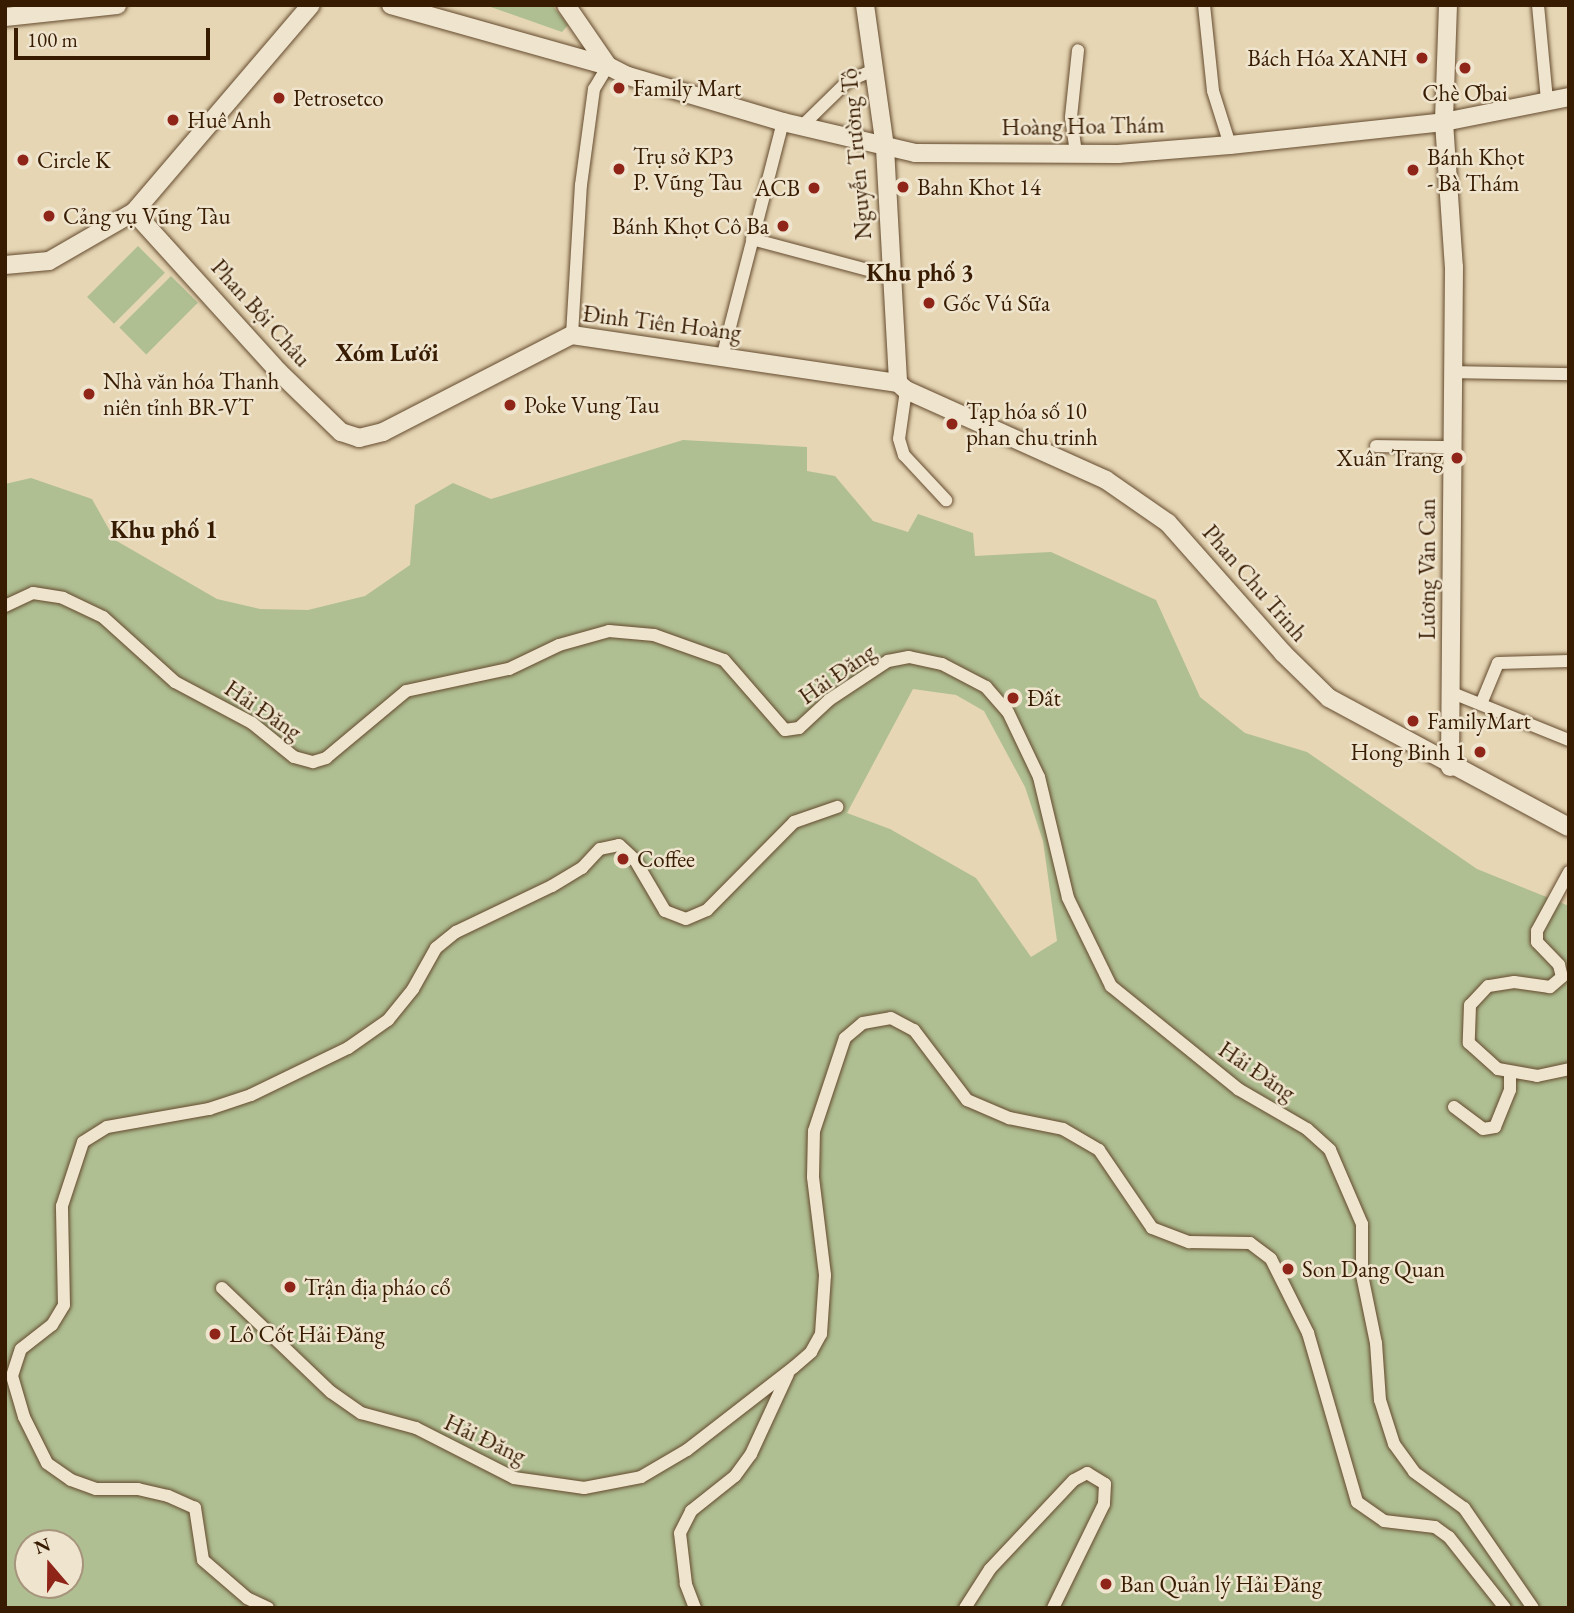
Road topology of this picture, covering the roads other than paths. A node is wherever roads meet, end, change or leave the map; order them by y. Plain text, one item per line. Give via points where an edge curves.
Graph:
1 (117, 5) edge
2 (311, 5) edge
3 (391, 5) edge
4 (566, 5) edge
5 (865, 5) edge
6 (1204, 5) edge
7 (1448, 5) edge
8 (1538, 5) edge
9 (5, 17) edge
10 (1078, 50) dead end
11 (608, 66) junction
12 (874, 70) junction
13 (1569, 97) edge
14 (1547, 100) junction
15 (1444, 122) junction
16 (792, 125) junction
17 (1230, 145) junction
18 (885, 148) junction
19 (1076, 153) junction
20 (134, 212) junction
21 (752, 239) junction
22 (5, 265) edge
23 (890, 276) junction
24 (572, 335) junction
25 (723, 355) junction
26 (1453, 372) junction
27 (1569, 374) edge
28 (902, 386) junction
29 (359, 438) joint
30 (1376, 446) dead end
31 (1452, 446) junction
32 (946, 500) dead end
33 (5, 606) edge
34 (1569, 661) edge
35 (1450, 692) junction
36 (1481, 704) junction
37 (1569, 740) edge
38 (1450, 767) junction
39 (837, 807) dead end
40 (1569, 827) edge
41 (1569, 872) edge
42 (1569, 1069) edge
43 (1510, 1072) junction
44 (1454, 1107) dead end
45 (222, 1288) dead end
46 (789, 1370) junction
47 (268, 1608) edge
48 (695, 1608) edge
49 (965, 1608) edge
50 (1053, 1608) edge
51 (1504, 1608) edge
52 (1533, 1608) edge

1 - 9 main road
2 - 20 main road
3 - 11 main road, Hoàng Hoa Thám
4 - 11 main road
5 - 12 main road, Nguyễn Trường Tộ
6 - 17 street via 1213,91
7 - 15 main road, Lương Văn Can
8 - 14 street
10 - 19 street via 1071,117
11 - 16 main road, Hoàng Hoa Thám
11 - 24 street via 592,102
12 - 16 street via 848,80
12 - 18 main road, Nguyễn Trường Tộ
13 - 14 main road, Hoàng Hoa Thám
14 - 15 main road, Hoàng Hoa Thám
15 - 17 main road, Hoàng Hoa Thám
15 - 26 main road, Lương Văn Can via 1454,251
16 - 18 main road, Hoàng Hoa Thám
16 - 21 street
17 - 19 main road, Hoàng Hoa Thám
18 - 19 main road, Hoàng Hoa Thám via 915,153
18 - 23 main road, Nguyễn Trường Tộ
20 - 22 main road via 49,261
20 - 29 main road, Phan Bội Châu via 278,371 341,432
21 - 23 street
21 - 25 street
23 - 28 main road, Nguyễn Trường Tộ
24 - 25 main road, Đinh Tiên Hoàng
24 - 29 main road, Đinh Tiên Hoàng via 383,432
25 - 28 main road, Đinh Tiên Hoàng
26 - 27 street
26 - 31 main road, Lương Văn Can
28 - 32 street via 898,439 904,455
28 - 38 main road, Phan Chu Trinh via 1106,480 1135,499 1168,523 1329,698
30 - 31 street
31 - 35 main road, Lương Văn Can
33 - 52 street, Hải Đăng via 33,593 63,598 103,617 175,682 252,723 294,757 313,762 326,758 406,691 509,669 559,645 609,631 654,635 724,660 785,730 799,728 864,675 900,658 942,664 986,687 1008,712 1039,777 1068,898 1111,986 1238,1089 1314,1133 1330,1150 1362,1224 1362,1276 1376,1343 1380,1400 1394,1444 1414,1472 1464,1508
34 - 36 street via 1498,663
35 - 36 street
35 - 38 main road, Lương Văn Can
36 - 37 street
38 - 40 main road, Phan Chu Trinh
39 - 47 street via 794,822 706,910 686,919 665,911 635,860 619,845 600,849 582,868 552,886 456,932 436,948 413,989 388,1020 348,1048 251,1095 209,1109 107,1127 83,1142 62,1206 64,1305 52,1325 21,1349 12,1376 24,1417 47,1463 71,1480 96,1489 168,1496 195,1508 202,1560 247,1598
41 - 43 street via 1537,931 1537,942 1559,965 1562,977 1550,987 1514,982 1488,986 1470,1004 1469,1043 1498,1069
42 - 43 street via 1537,1076
43 - 44 street via 1510,1090 1495,1127 1483,1129
45 - 46 street, Hải Đăng via 331,1392 361,1413 416,1428 514,1478 559,1486 627,1482 657,1469
46 - 48 street, Hải Đăng via 751,1454 735,1476 691,1511 680,1533 686,1584
46 - 51 street, Hải Đăng via 811,1352 825,1314 813,1144 828,1079 853,1029 879,1017 904,1022 967,1100 1009,1118 1063,1129 1099,1150 1152,1228 1189,1242 1250,1242 1271,1259 1308,1333 1357,1502 1384,1521 1435,1527 1449,1537
49 - 50 street via 990,1569 1074,1480 1087,1473 1105,1484 1104,1504

